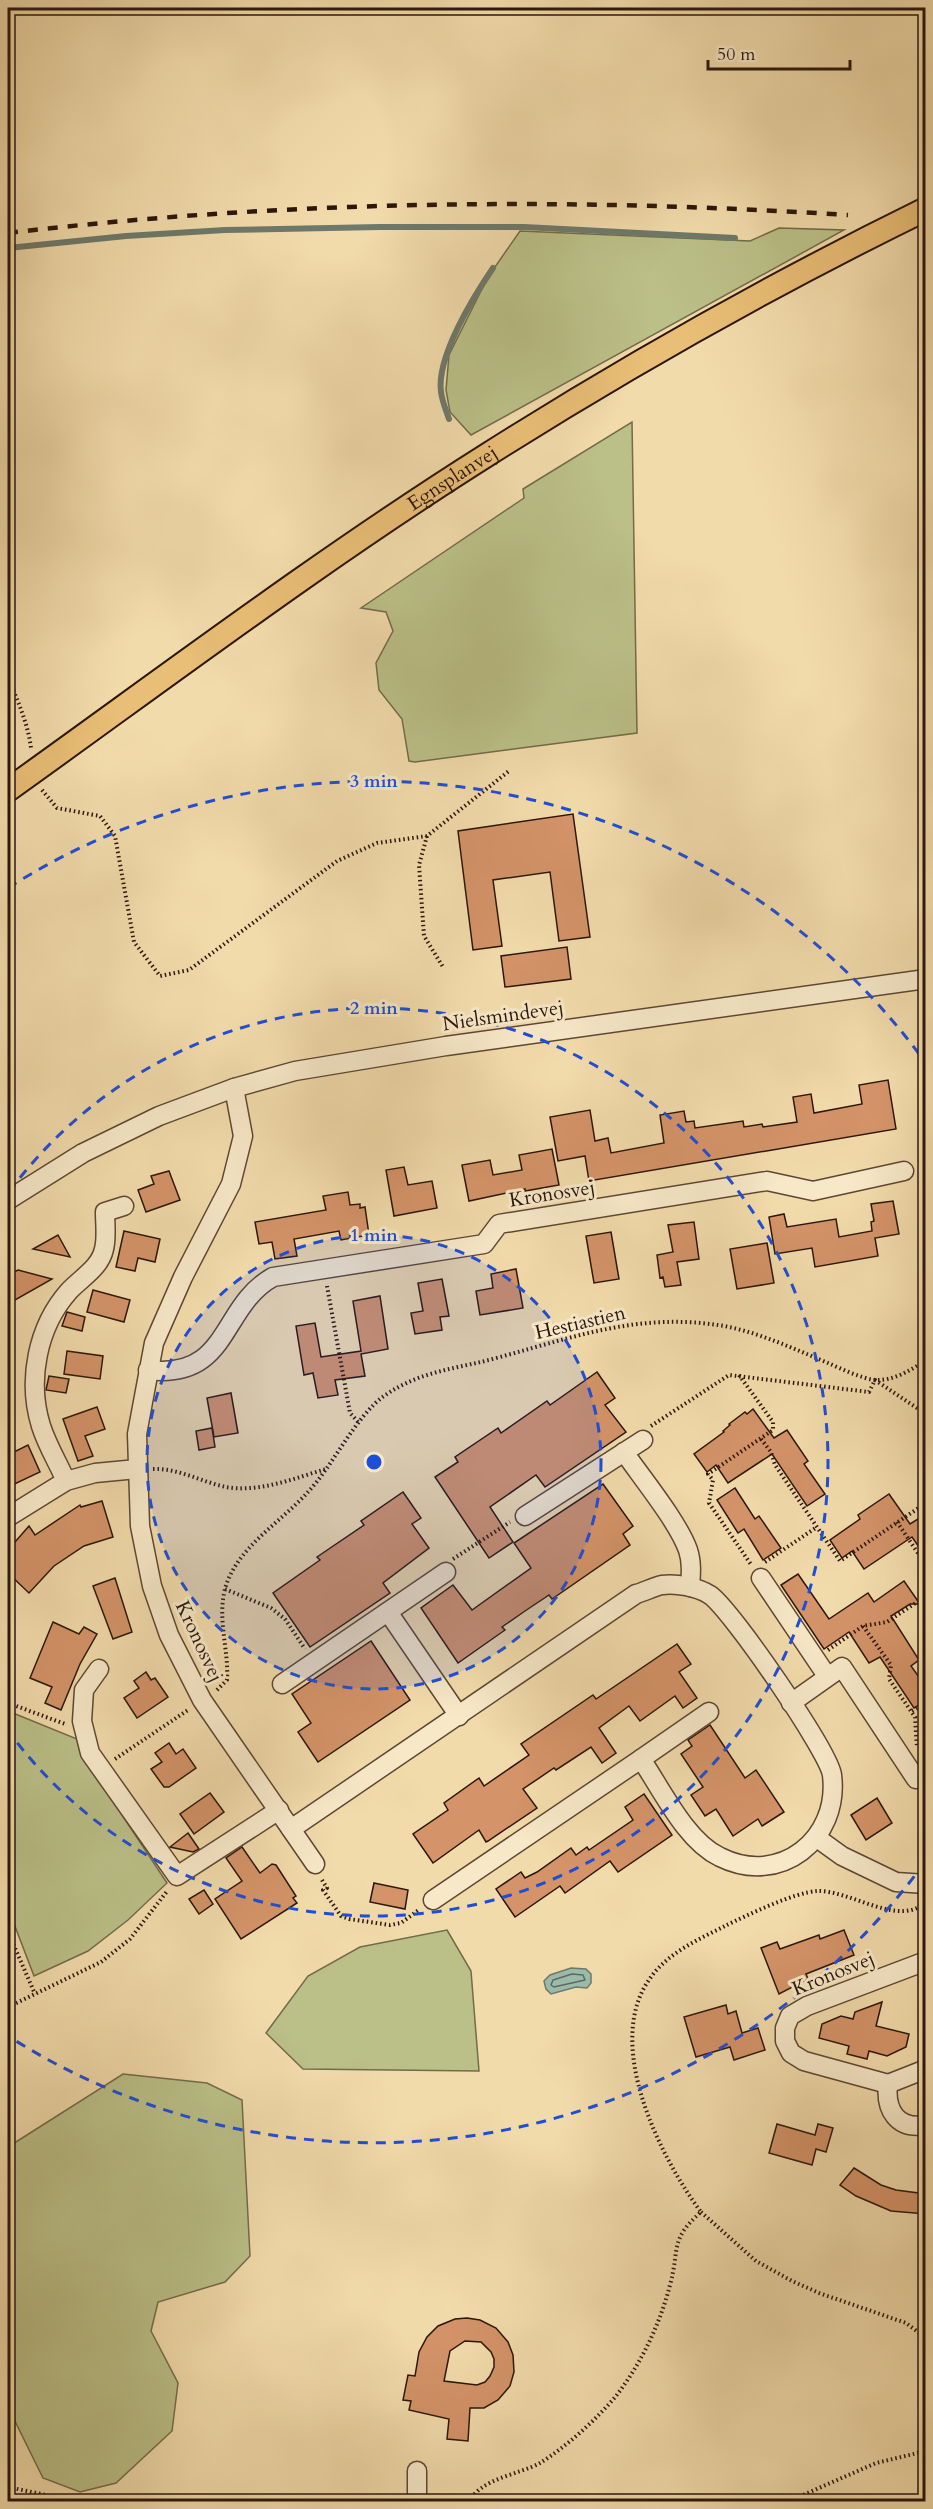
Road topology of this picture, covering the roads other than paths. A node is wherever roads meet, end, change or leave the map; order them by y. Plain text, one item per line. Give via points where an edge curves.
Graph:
1 (926, 209) edge
2 (8, 790) edge
3 (926, 979) edge
4 (234, 1088) junction
5 (904, 1171) dead end
6 (8, 1200) edge
7 (124, 1206) dead end
8 (148, 1370) junction
9 (643, 1440) road end
10 (624, 1452) junction
11 (137, 1469) junction
12 (66, 1481) junction
13 (525, 1516) road end
14 (8, 1517) edge
15 (446, 1572) road end
16 (758, 1573) road end
17 (690, 1587) junction
18 (388, 1612) junction
19 (99, 1669) dead end
20 (827, 1676) junction
21 (282, 1684) dead end
22 (791, 1703) junction
23 (709, 1712) dead end
24 (459, 1716) junction
25 (642, 1759) junction
26 (916, 1779) dead end
27 (279, 1810) junction
28 (291, 1829) junction
29 (817, 1838) junction
30 (315, 1864) dead end
31 (924, 1884) edge
32 (433, 1900) road end
33 (926, 1961) edge
34 (926, 2069) edge
35 (888, 2084) junction
36 (926, 2125) edge
37 (417, 2471) dead end
38 (417, 2502) edge

1 - 2 main road, Egnsplanvej via 738,305 485,456 263,607
3 - 4 street, Nielsmindevej via 446,1046 295,1071
4 - 6 street, Nielsmindevej via 159,1116 83,1153
4 - 8 street, Kronosvej via 243,1136 231,1184 154,1343
5 - 8 street, Kronosvej via 813,1191 767,1181 499,1224 484,1244 273,1277 259,1285 201,1361 185,1369
7 - 12 street via 105,1212 104,1250 96,1265 68,1292 51,1316 40,1342 35,1399 41,1427
8 - 11 street, Kronosvej via 137,1434
9 - 10 street
10 - 13 street
10 - 17 street via 688,1550
11 - 12 street via 95,1473
11 - 27 street, Kronosvej via 140,1526 152,1586 169,1635 202,1700
12 - 14 street
15 - 18 street
16 - 20 street
17 - 22 street via 710,1595 733,1617
17 - 24 street via 662,1585 636,1594
18 - 21 street
18 - 24 street
19 - 27 street via 84,1690 82,1721 90,1753 177,1876
20 - 22 street
20 - 26 street via 842,1667
22 - 29 street via 819,1745 832,1774 830,1813
23 - 25 street
24 - 28 street
25 - 29 street via 698,1842 720,1857 741,1864 772,1865 803,1852
25 - 32 street
27 - 28 street, Kronosvej
28 - 30 street, Kronosvej
29 - 31 street via 842,1856 896,1882
33 - 35 street, Kronosvej via 807,2006 790,2016 785,2028 785,2042 791,2053 804,2061
34 - 35 street
35 - 36 street via 886,2101 894,2115 916,2127
37 - 38 street

